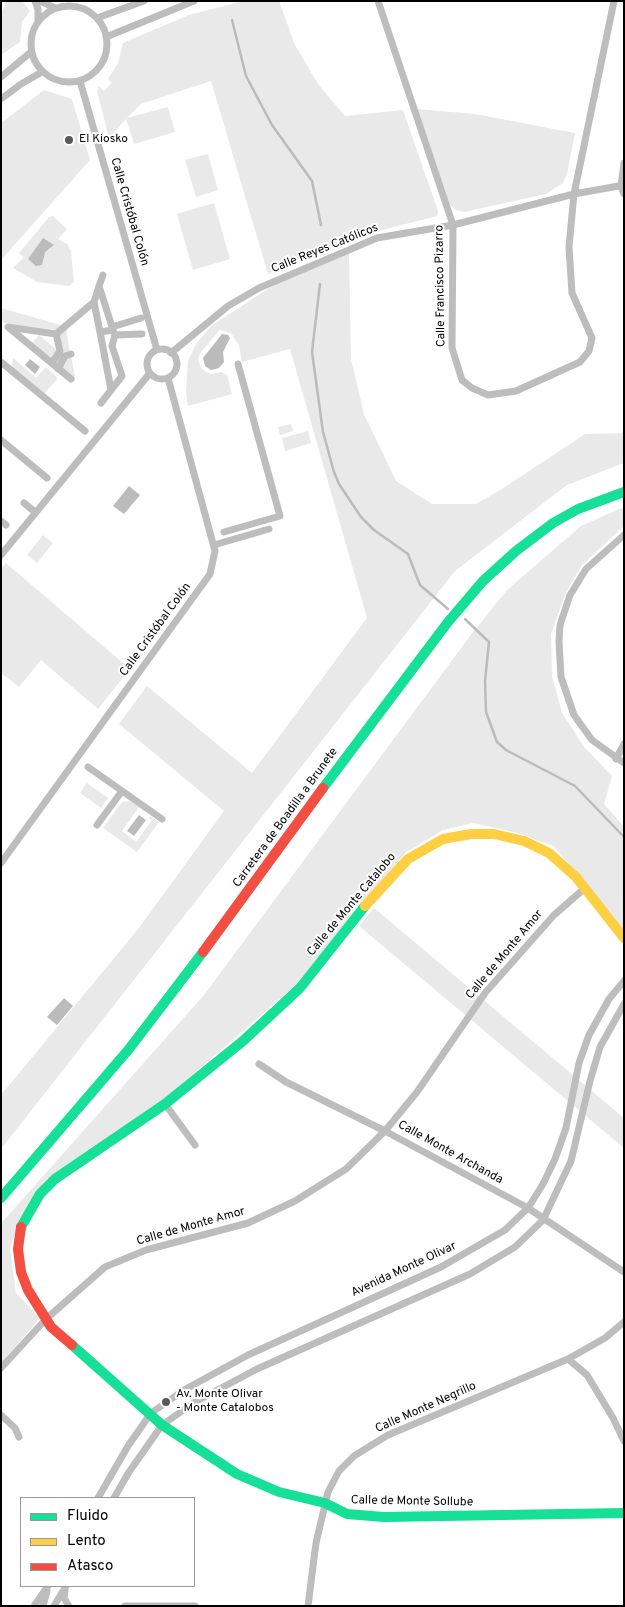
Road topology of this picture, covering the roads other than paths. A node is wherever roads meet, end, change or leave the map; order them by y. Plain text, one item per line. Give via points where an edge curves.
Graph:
1 (35, 1) edge
2 (40, 1) edge
3 (144, 1) edge
4 (194, 1) edge
5 (378, 1) edge
6 (614, 1) edge
7 (55, 8) junction
8 (97, 18) junction
9 (38, 21) junction
10 (106, 37) junction
11 (31, 52) junction
12 (42, 72) junction
13 (1, 77) edge
14 (80, 81) junction
15 (1, 99) edge
16 (624, 163) edge
17 (622, 185) edge
18 (574, 194) junction
19 (624, 194) edge
20 (453, 225) junction
21 (103, 275) dead end
22 (99, 286) junction
23 (94, 302) junction
24 (141, 318) dead end
25 (114, 331) junction
26 (100, 332) junction
27 (56, 334) junction
28 (142, 334) dead end
29 (158, 350) junction
30 (171, 353) junction
31 (71, 354) dead end
32 (1, 362) edge
33 (52, 363) junction
34 (238, 364) dead end
35 (58, 369) junction
36 (150, 373) junction
37 (168, 378) junction
38 (71, 379) dead end
39 (111, 390) junction
40 (101, 403) dead end
41 (85, 431) dead end
42 (1, 440) edge
43 (47, 478) dead end
44 (624, 492) edge
45 (24, 503) dead end
46 (35, 512) junction
47 (269, 529) dead end
48 (224, 532) dead end
49 (624, 535) edge
50 (214, 546) junction
51 (1, 555) edge
52 (624, 744) edge
53 (616, 758) junction
54 (624, 763) edge
55 (88, 767) dead end
56 (122, 791) junction
57 (162, 819) dead end
58 (97, 825) dead end
59 (1, 863) edge
60 (585, 888) junction
61 (624, 938) edge
62 (624, 981) edge
63 (624, 1004) edge
64 (259, 1064) dead end
65 (165, 1104) junction
66 (385, 1131) junction
67 (195, 1145) dead end
68 (1, 1198) edge
69 (528, 1208) junction
70 (543, 1220) junction
71 (624, 1272) edge
72 (46, 1319) junction
73 (624, 1322) edge
74 (568, 1359) junction
75 (1, 1368) edge
76 (151, 1413) junction
77 (1, 1415) edge
78 (162, 1425) junction
79 (19, 1438) dead end
80 (624, 1442) edge
81 (99, 1497) edge
82 (115, 1497) edge
83 (325, 1503) junction
84 (624, 1513) edge
85 (47, 1587) edge
86 (48, 1587) edge
87 (65, 1587) edge
88 (34, 1606) edge
89 (44, 1606) edge
90 (54, 1606) edge
91 (69, 1606) edge
92 (125, 1606) edge
93 (195, 1606) edge
94 (308, 1606) edge

1 - 9 street
2 - 7 street
3 - 8 street
4 - 10 street
5 - 20 street, Calle Francisco Pizarro
6 - 18 street, Calle Francisco Pizarro
7 - 8 street via 78,7
7 - 9 street
8 - 10 street
9 - 11 street via 30,42
10 - 14 street via 104,59 90,76
11 - 12 street
11 - 13 street
12 - 14 street via 60,82
12 - 15 street
14 - 29 street, Calle Cristóbal Colón via 84,104
16 - 17 street
17 - 18 street, Calle Reyes Católicos
17 - 19 street
18 - 20 street, Calle Reyes Católicos
18 - 20 street, Calle Francisco Pizarro via 569,264 572,293 592,338 589,351 580,362 516,391 488,395 462,380 452,348
20 - 30 street, Calle Reyes Católicos via 378,238 279,278 228,306
21 - 22 street
22 - 23 street
22 - 25 street
23 - 26 street
23 - 27 street
24 - 25 street
25 - 26 street
25 - 28 street
25 - 39 street via 112,346 122,376
26 - 39 street
27 - 33 street via 60,351
27 - 33 street via 8,327
29 - 30 street
29 - 36 street via 148,360
30 - 37 street via 176,366
31 - 35 street via 65,356
32 - 41 street
33 - 35 street
34 - 48 street via 280,516
35 - 38 street
36 - 37 street via 158,379
36 - 46 street
37 - 50 street, Calle Cristóbal Colón
39 - 40 street
42 - 43 street
44 - 68 street, Carretera de Boadilla a Brunete via 578,509 553,523 483,582 448,622 365,731 130,1049
45 - 46 street
46 - 51 street
47 - 50 street
49 - 53 street via 586,569 578,582 560,625 559,642 561,677 574,715 592,740
50 - 59 street, Calle Cristóbal Colón via 210,574
52 - 53 street
53 - 54 street
55 - 56 street
56 - 57 street
56 - 58 street
60 - 61 street, Calle de Monte Catalobo
60 - 65 street, Calle de Monte Catalobo via 549,853 524,842 494,834 443,839 408,859 360,912 300,988 243,1042
60 - 66 street, Calle de Monte Amor via 554,915 485,994 417,1092
62 - 69 street, Avenida Monte Olivar via 589,1035 579,1063 566,1128 543,1184
63 - 70 street via 600,1048 572,1161
64 - 66 street, Calle Monte Archanda via 286,1082
65 - 67 street
65 - 72 street, Calle de Monte Catalobo via 55,1179 29,1211 20,1230 21,1272
66 - 69 street, Calle Monte Archanda
66 - 72 street, Calle de Monte Amor via 346,1168 295,1201 248,1223 146,1250 105,1267
69 - 70 street, Calle Monte Archanda
69 - 76 street, Avenida Monte Olivar via 506,1230 475,1249 248,1356 184,1390
70 - 71 street, Calle Monte Archanda
70 - 78 street via 515,1246 470,1274 257,1369 195,1402
72 - 75 street, Calle de Monte Amor
72 - 76 street, Calle de Monte Catalobo
73 - 74 street, Calle Monte Negrillo via 605,1338
74 - 80 street via 588,1375
74 - 83 street, Calle Monte Negrillo via 388,1436 354,1456 339,1471
76 - 78 street, Calle de Monte Catalobo
76 - 81 street, Avenida Monte Olivar
77 - 79 street via 16,1428
78 - 82 street
78 - 83 street, Calle de Monte Sollube via 238,1474 279,1492
83 - 84 street, Calle de Monte Sollube via 347,1514 384,1517
83 - 94 street, Calle Monte Negrillo
85 - 88 street
86 - 89 street
87 - 90 street
87 - 91 street via 64,1598
92 - 93 street

